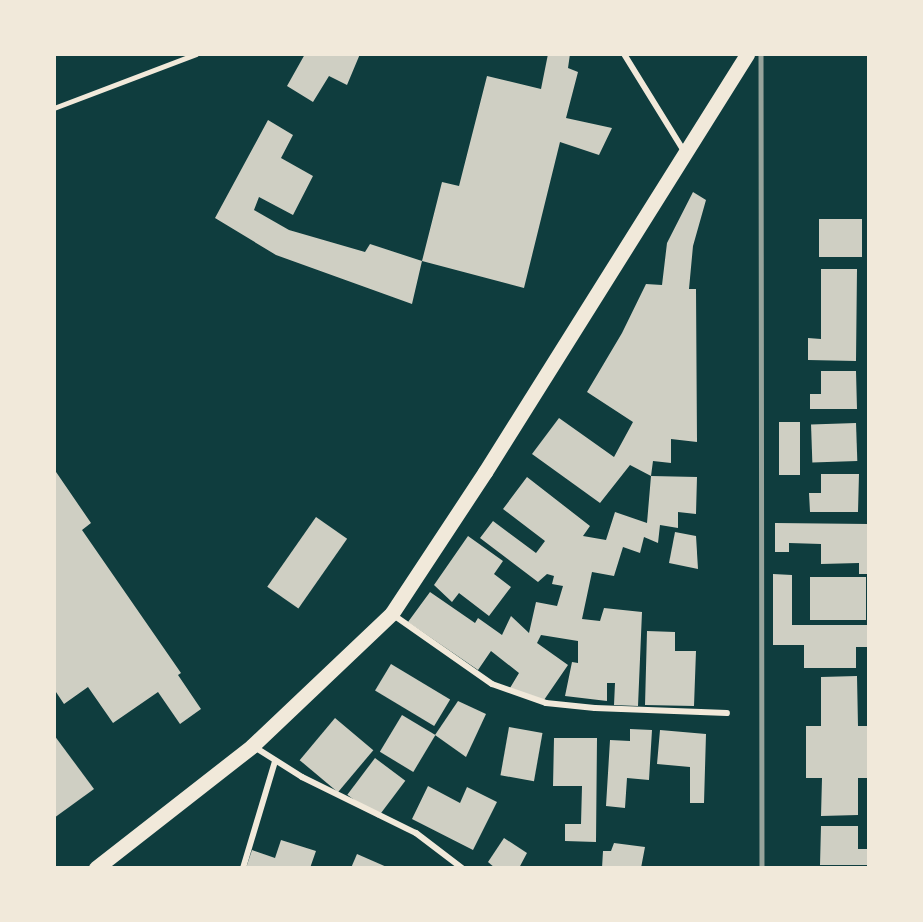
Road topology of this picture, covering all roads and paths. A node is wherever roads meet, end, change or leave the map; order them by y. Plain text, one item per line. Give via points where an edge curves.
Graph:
1 (196, 54) edge
2 (624, 54) edge
3 (747, 54) edge
4 (54, 108) edge
5 (686, 154) junction
6 (392, 613) junction
7 (727, 713) dead end
8 (252, 746) junction
9 (275, 761) junction
10 (96, 868) edge
11 (243, 868) edge
12 (462, 868) edge

1 - 4 lane
2 - 5 street
3 - 5 main road
5 - 6 main road
6 - 7 street via 492,684 546,703
6 - 8 main road
8 - 9 street
8 - 10 main road
9 - 11 street
9 - 12 street via 416,833

